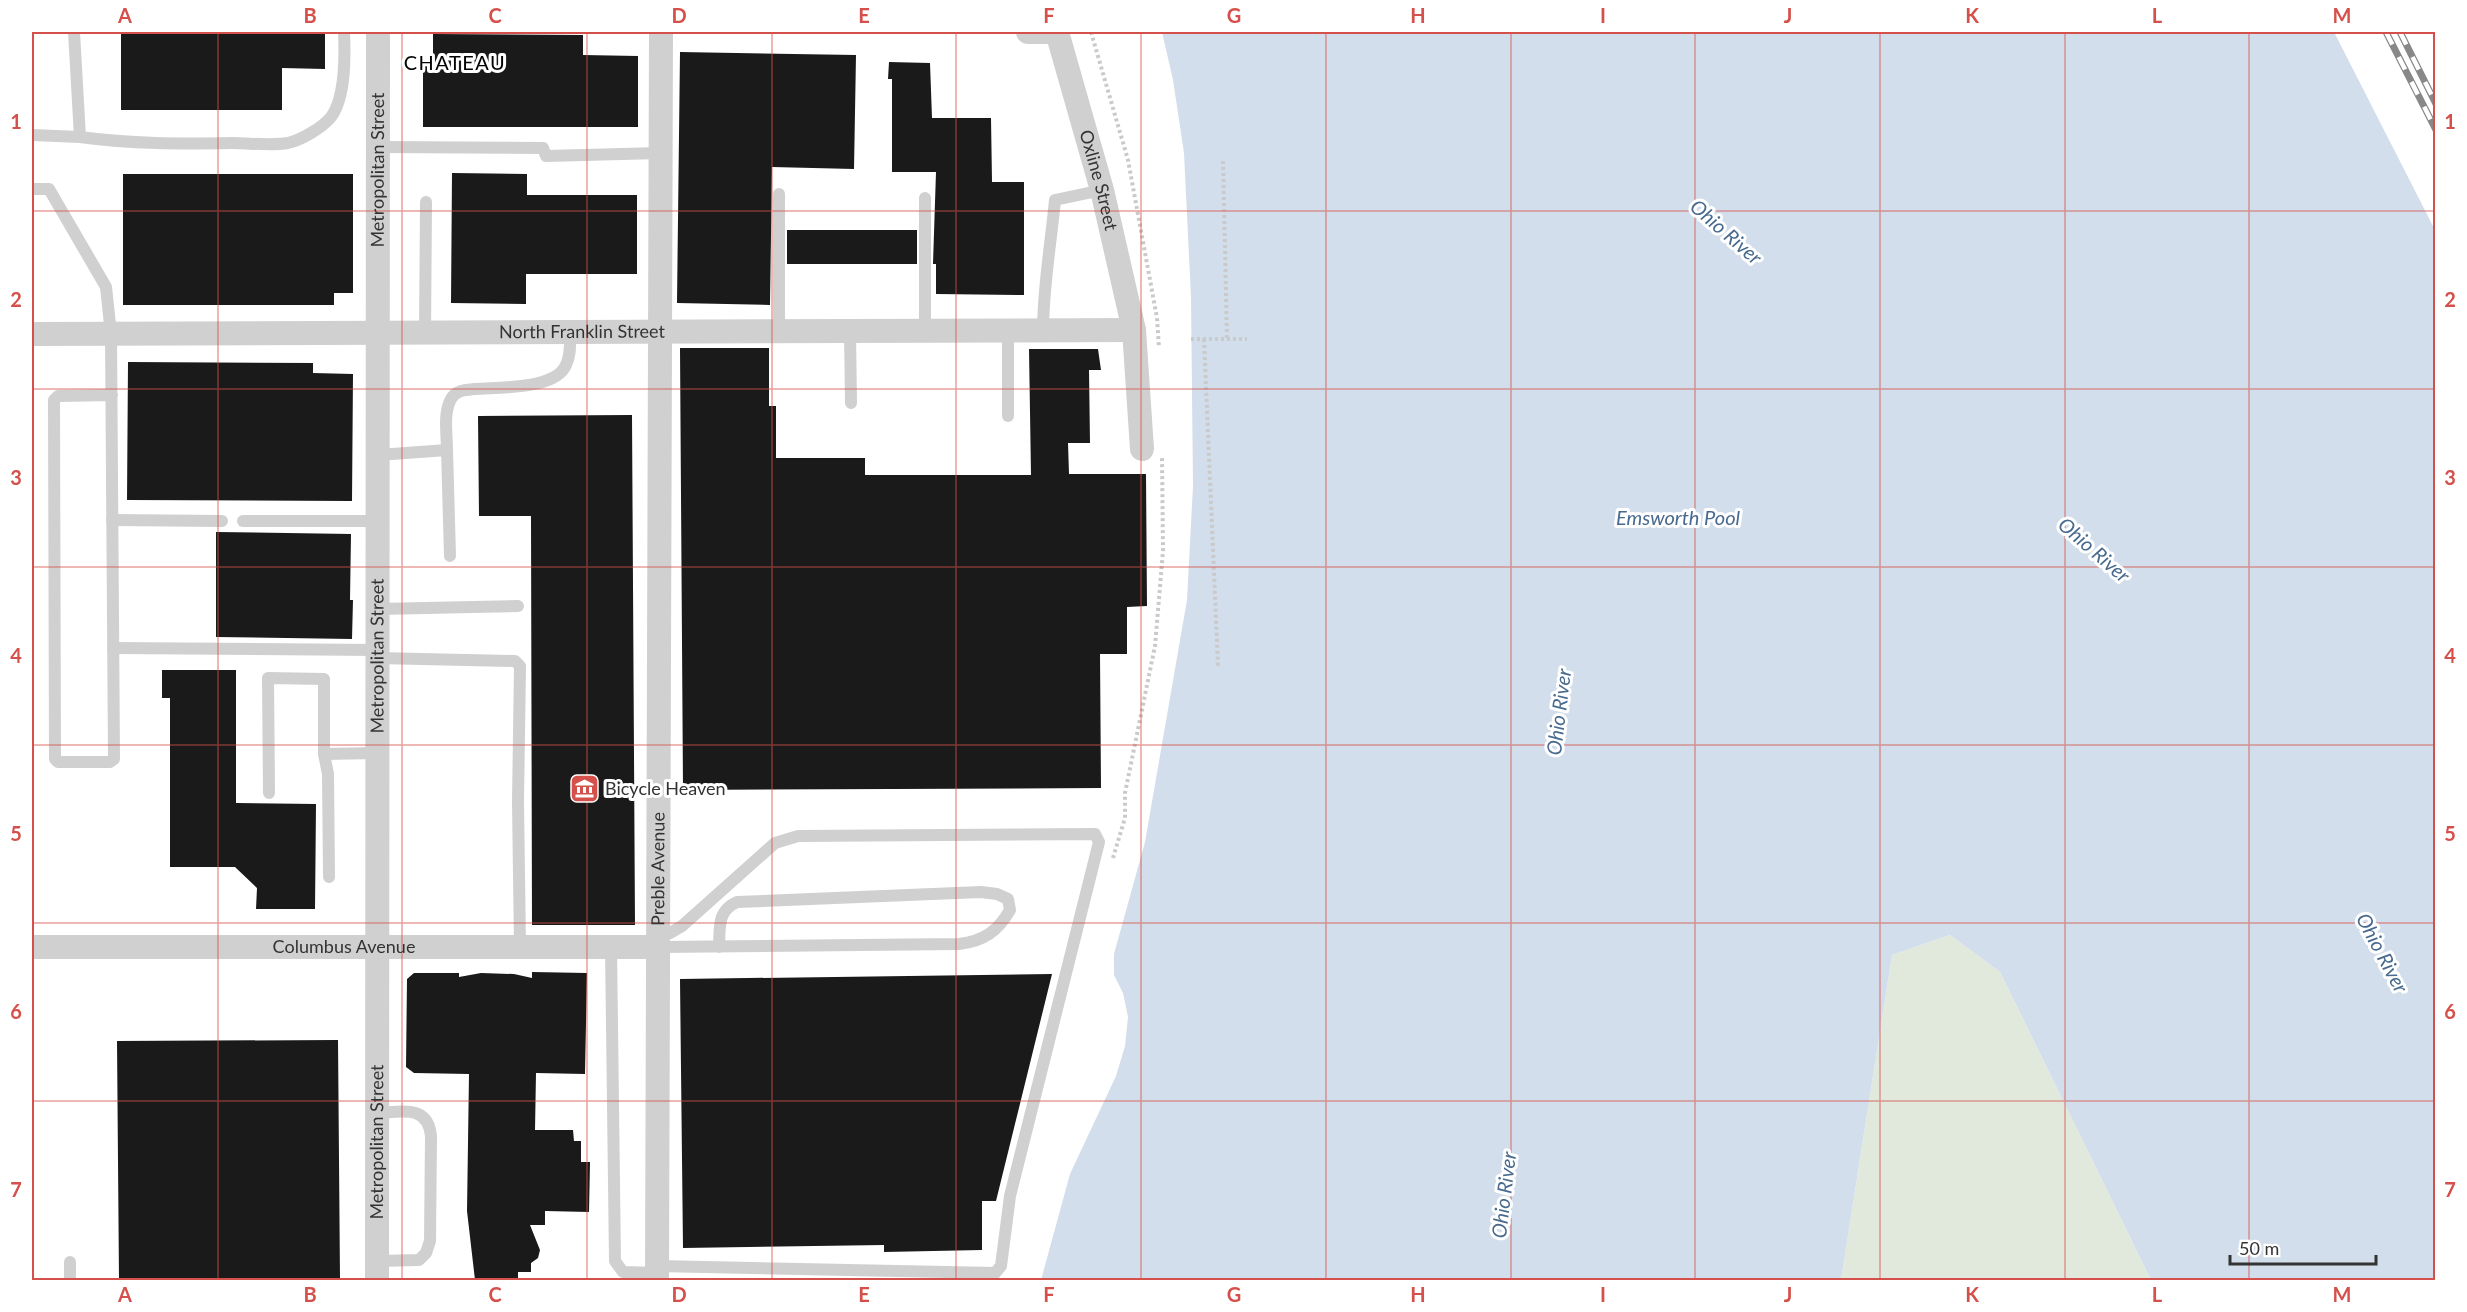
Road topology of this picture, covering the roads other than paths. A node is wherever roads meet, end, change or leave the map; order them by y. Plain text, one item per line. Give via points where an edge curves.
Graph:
1 (74, 32) edge
2 (344, 32) edge
3 (378, 32) edge
4 (660, 32) edge
5 (1028, 32) edge
6 (1056, 32) edge
7 (32, 135) edge
8 (80, 137) junction
9 (378, 147) junction
10 (660, 153) junction
11 (32, 189) edge
12 (1102, 190) junction
13 (780, 194) dead end
14 (925, 198) dead end
15 (426, 202) dead end
16 (779, 330) junction
17 (1134, 330) junction
18 (850, 331) junction
19 (925, 331) junction
20 (1008, 331) junction
21 (1043, 331) junction
22 (570, 333) junction
23 (660, 333) junction
24 (32, 334) edge
25 (111, 334) junction
26 (378, 334) junction
27 (425, 334) junction
28 (112, 395) junction
29 (851, 403) dead end
30 (1008, 416) dead end
31 (447, 450) junction
32 (1152, 452) road end
33 (378, 455) junction
34 (112, 520) junction
35 (222, 521) dead end
36 (243, 521) dead end
37 (377, 521) junction
38 (450, 556) dead end
39 (518, 606) dead end
40 (377, 609) junction
41 (113, 648) junction
42 (377, 654) junction
43 (377, 753) junction
44 (324, 754) junction
45 (269, 793) dead end
46 (329, 877) dead end
47 (658, 941) junction
48 (377, 946) junction
49 (520, 946) junction
50 (32, 947) edge
51 (611, 947) junction
52 (718, 947) junction
53 (377, 1113) junction
54 (70, 1262) dead end
55 (377, 1271) edge
56 (657, 1273) edge
57 (812, 1275) edge
58 (872, 1276) edge
59 (70, 1281) edge

1 - 8 lane
2 - 8 lane via 340,93 331,116 314,131 289,142 165,144
3 - 9 street, Metropolitan Street
4 - 10 street, Preble Avenue
5 - 6 street
6 - 12 street, Oxline Street
7 - 8 lane
9 - 10 lane via 543,148 546,156
9 - 26 street, Metropolitan Street
10 - 23 street, Preble Avenue
11 - 25 lane via 50,189 92,259 106,287
12 - 17 street, Oxline Street
12 - 21 lane via 1055,200
13 - 16 lane
14 - 19 lane
15 - 27 lane
16 - 18 street, North Franklin Street
16 - 23 street, North Franklin Street
17 - 21 street, North Franklin Street
17 - 32 street, Oxline Street
18 - 19 street, North Franklin Street
18 - 29 lane
19 - 20 street, North Franklin Street
20 - 21 street, North Franklin Street
20 - 30 lane
22 - 23 street, North Franklin Street
22 - 27 street, North Franklin Street
22 - 31 lane via 570,354 557,377 518,386 461,390 452,397 448,407
23 - 47 street, Preble Avenue
24 - 25 street, North Franklin Street
25 - 26 street, North Franklin Street
25 - 28 lane
26 - 27 street, North Franklin Street
26 - 33 street, Metropolitan Street
28 - 34 lane
28 - 41 lane via 58,396 54,400 58,762 114,759
31 - 33 lane
31 - 38 lane
33 - 37 street, Metropolitan Street
34 - 35 lane
34 - 41 lane
36 - 37 lane
37 - 40 street, Metropolitan Street
39 - 40 lane
40 - 42 street, Metropolitan Street
41 - 42 lane
42 - 43 street, Metropolitan Street
42 - 49 lane via 515,661 520,666
43 - 44 lane
43 - 48 street, Metropolitan Street
44 - 45 lane via 324,679 268,678
44 - 46 lane via 328,774
47 - 51 street, Columbus Avenue
47 - 52 lane
47 - 56 street, Preble Avenue
47 - 58 lane via 682,926 775,843 798,836 1095,834 1099,842 1010,1196 1001,1266 995,1273
48 - 49 street, Columbus Avenue
48 - 50 street, Columbus Avenue
48 - 53 street, Metropolitan Street
49 - 51 street, Columbus Avenue
51 - 56 lane via 615,1261 623,1272
52 - 52 lane via 976,942 1003,922 1010,910 1008,899 981,892 737,902 720,915
53 - 55 street, Metropolitan Street
53 - 55 lane via 411,1112 423,1116 430,1124 431,1136 430,1241 426,1253 419,1260
54 - 59 lane
56 - 57 lane
57 - 58 lane

